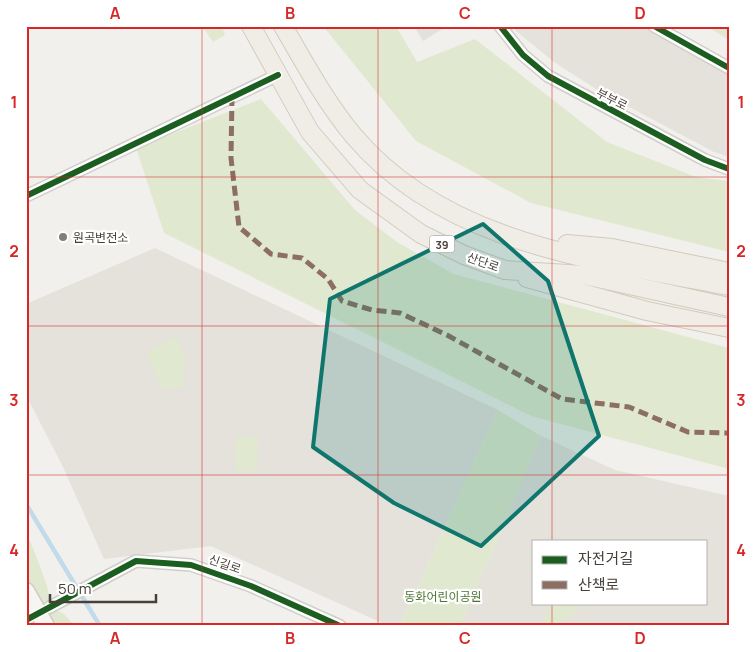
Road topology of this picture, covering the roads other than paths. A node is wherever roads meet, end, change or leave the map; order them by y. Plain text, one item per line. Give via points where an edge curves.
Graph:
1 (251, 26) edge
2 (283, 26) edge
3 (500, 26) edge
4 (654, 26) edge
5 (729, 68) edge
6 (278, 75) junction
7 (729, 169) edge
8 (26, 196) edge
9 (511, 238) junction
10 (505, 270) junction
11 (729, 272) edge
12 (729, 286) edge
13 (729, 307) edge
14 (729, 328) edge
15 (26, 591) edge
16 (44, 608) junction
17 (46, 626) edge
18 (340, 626) edge

1 - 6 main road, 산단로 / 39
2 - 9 main road via 324,97 387,170 459,216
3 - 7 street, 부부로 via 523,54 548,76 705,160
4 - 5 street
6 - 8 street
6 - 10 main road, 산단로 / 39 via 310,132 360,190 421,234
9 - 11 main road via 612,248
9 - 12 main road via 591,259
10 - 13 main road, 산단로 / 39 via 584,275
10 - 14 main road via 543,284 647,311
15 - 16 main road
16 - 17 main road
16 - 18 street, 신길로 via 136,561 191,565 251,586

